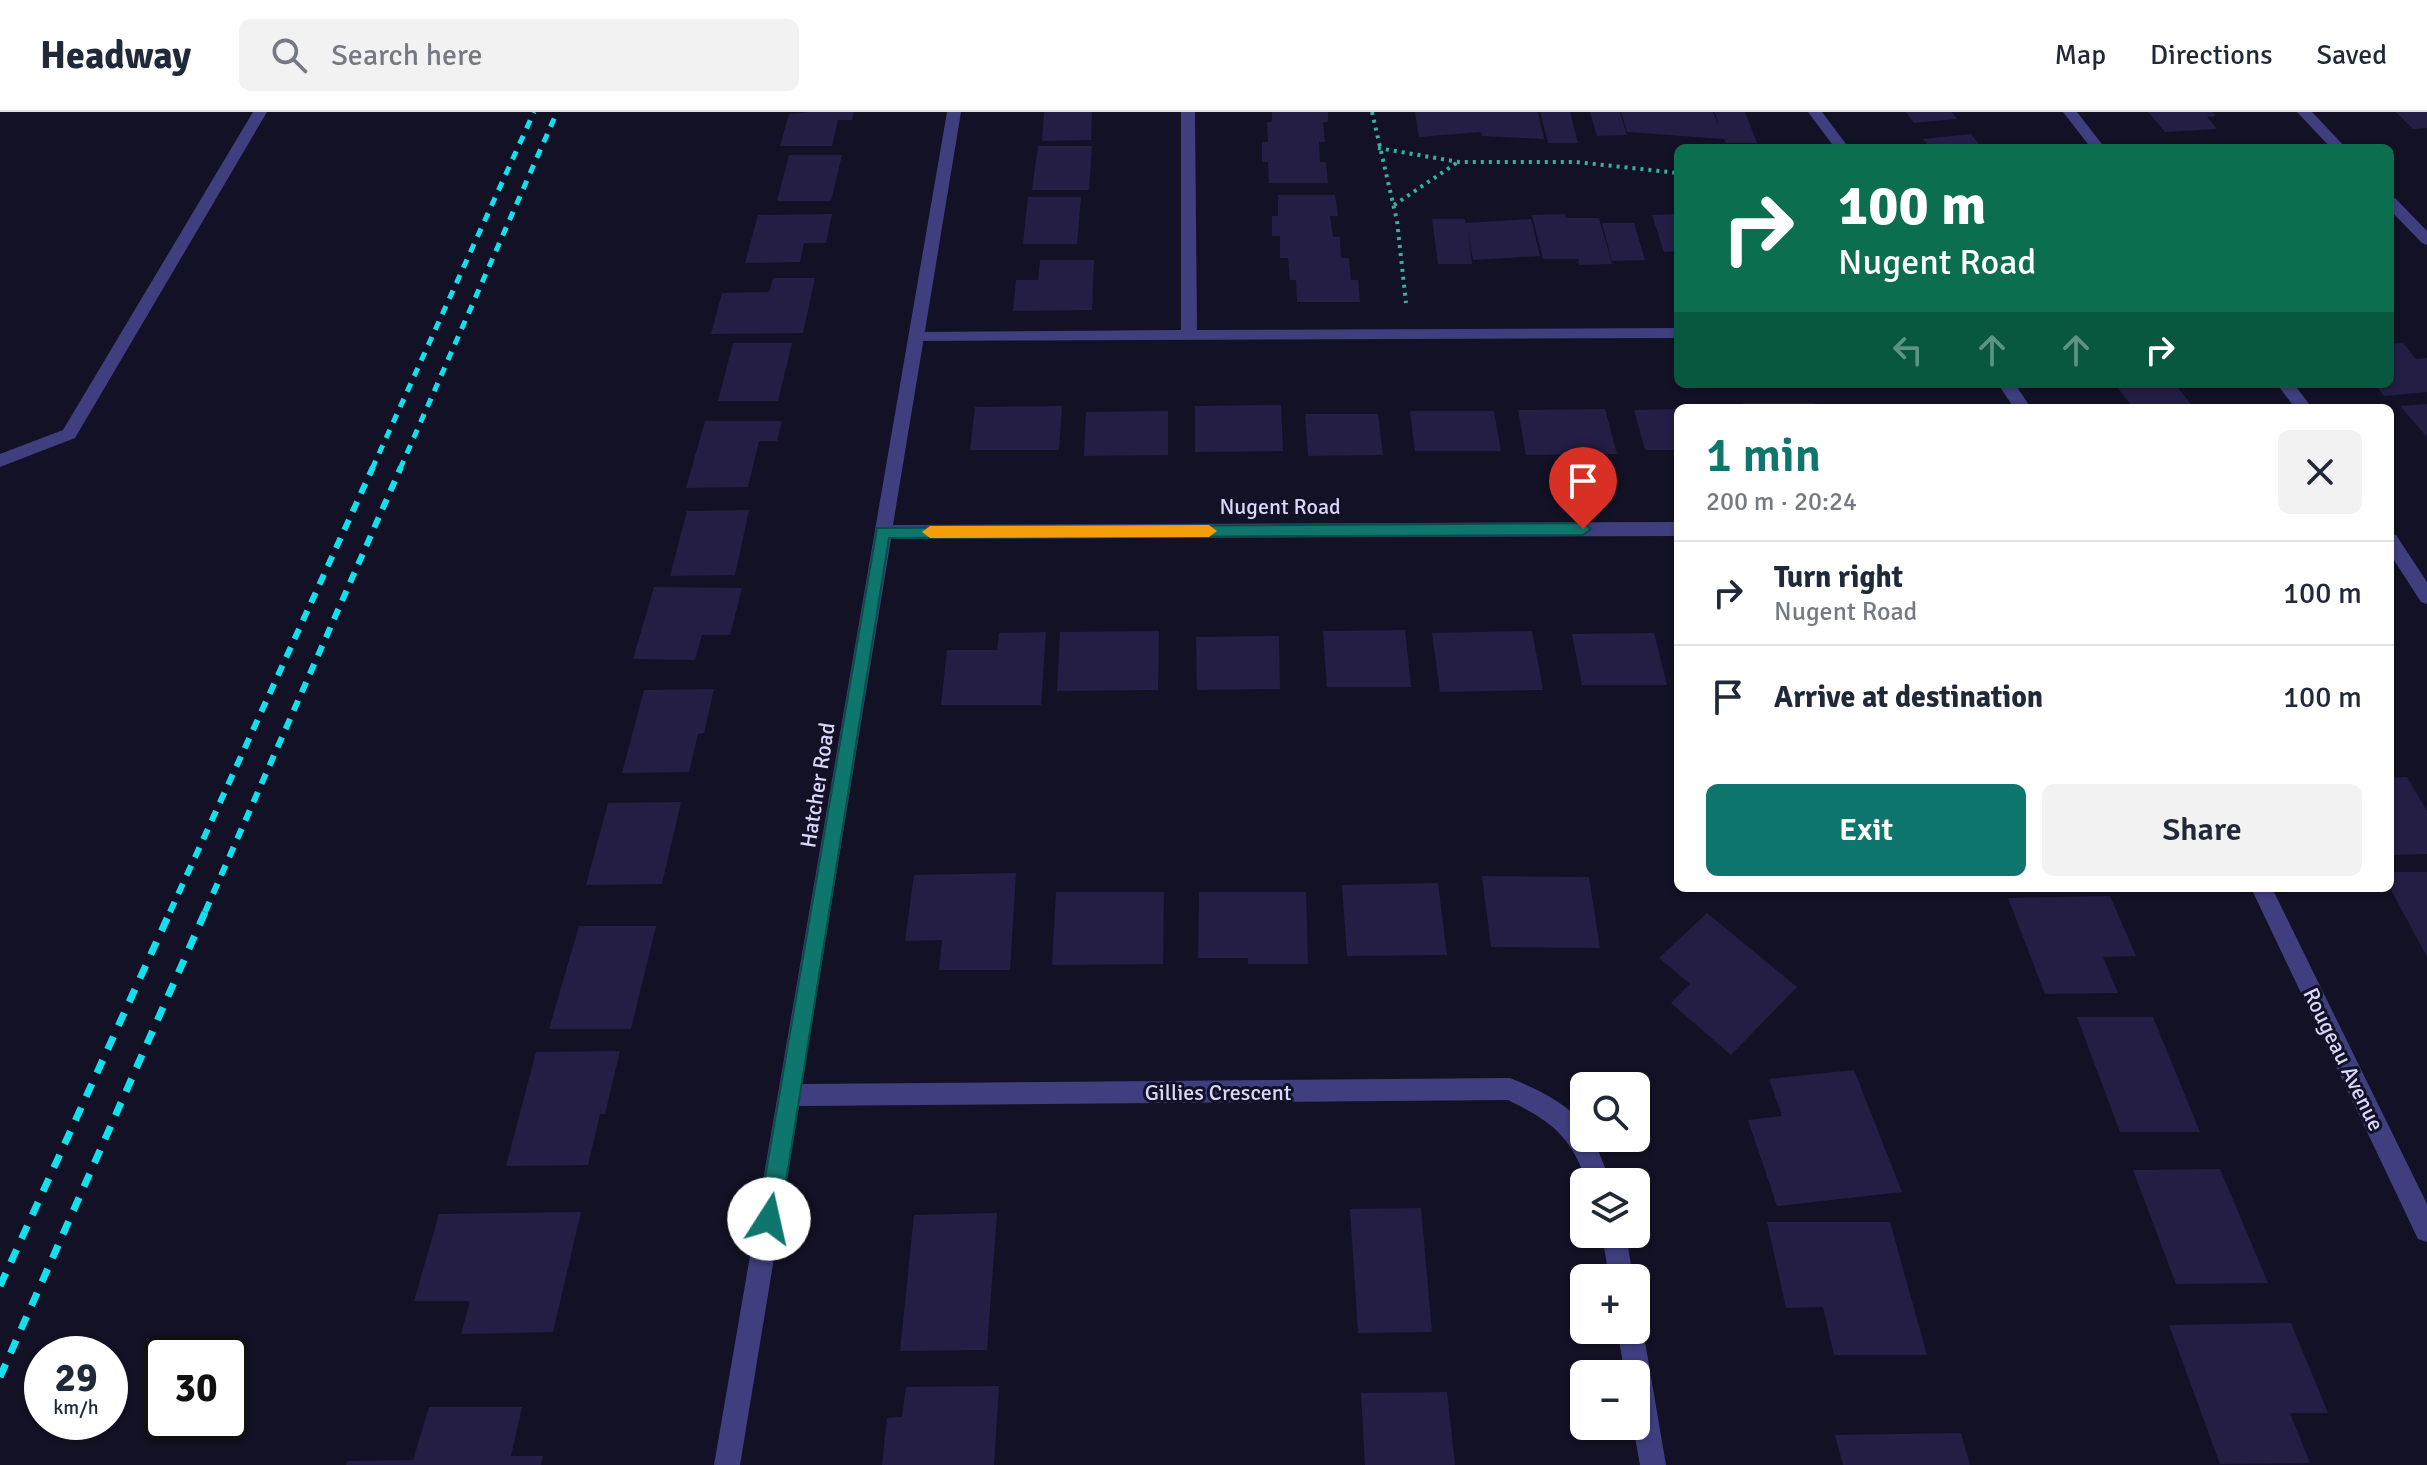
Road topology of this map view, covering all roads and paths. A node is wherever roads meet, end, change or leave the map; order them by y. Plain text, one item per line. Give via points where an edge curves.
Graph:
1 (260, 112) edge
2 (954, 112) edge
3 (1188, 112) edge
4 (1372, 112) edge
5 (1815, 112) edge
6 (2070, 112) edge
7 (2304, 112) edge
8 (1839, 144) edge
9 (2095, 144) edge
10 (2335, 144) edge
11 (1378, 148) junction
12 (1459, 162) junction
13 (1674, 173) edge
14 (1394, 205) junction
15 (2394, 205) edge
16 (2427, 240) edge
17 (1674, 333) edge
18 (1410, 335) junction
19 (1189, 336) junction
20 (916, 337) junction
21 (2288, 388) edge
22 (2301, 404) edge
23 (0, 461) edge
24 (1674, 529) edge
25 (882, 532) junction
26 (2394, 546) edge
27 (2427, 597) edge
28 (2263, 892) edge
29 (790, 1095) junction
30 (1594, 1168) edge
31 (2427, 1230) edge
32 (1632, 1344) edge
33 (727, 1465) edge
34 (1653, 1465) edge

1 - 23 street via 69,434
2 - 20 street, Hatcher Road
3 - 19 street
4 - 11 path
5 - 8 street
6 - 9 street
7 - 10 street
11 - 12 path
11 - 14 path
12 - 13 path via 1560,161
12 - 14 path
14 - 18 path
15 - 16 street
17 - 18 street
18 - 19 street
19 - 20 street
20 - 25 street, Hatcher Road
21 - 22 street
24 - 25 street, Nugent Road
25 - 29 street, Hatcher Road
26 - 27 street
28 - 31 street, Rougeau Avenue
29 - 30 street, Gillies Crescent via 1510,1089 1563,1115
29 - 33 street, Hatcher Road
32 - 34 street

